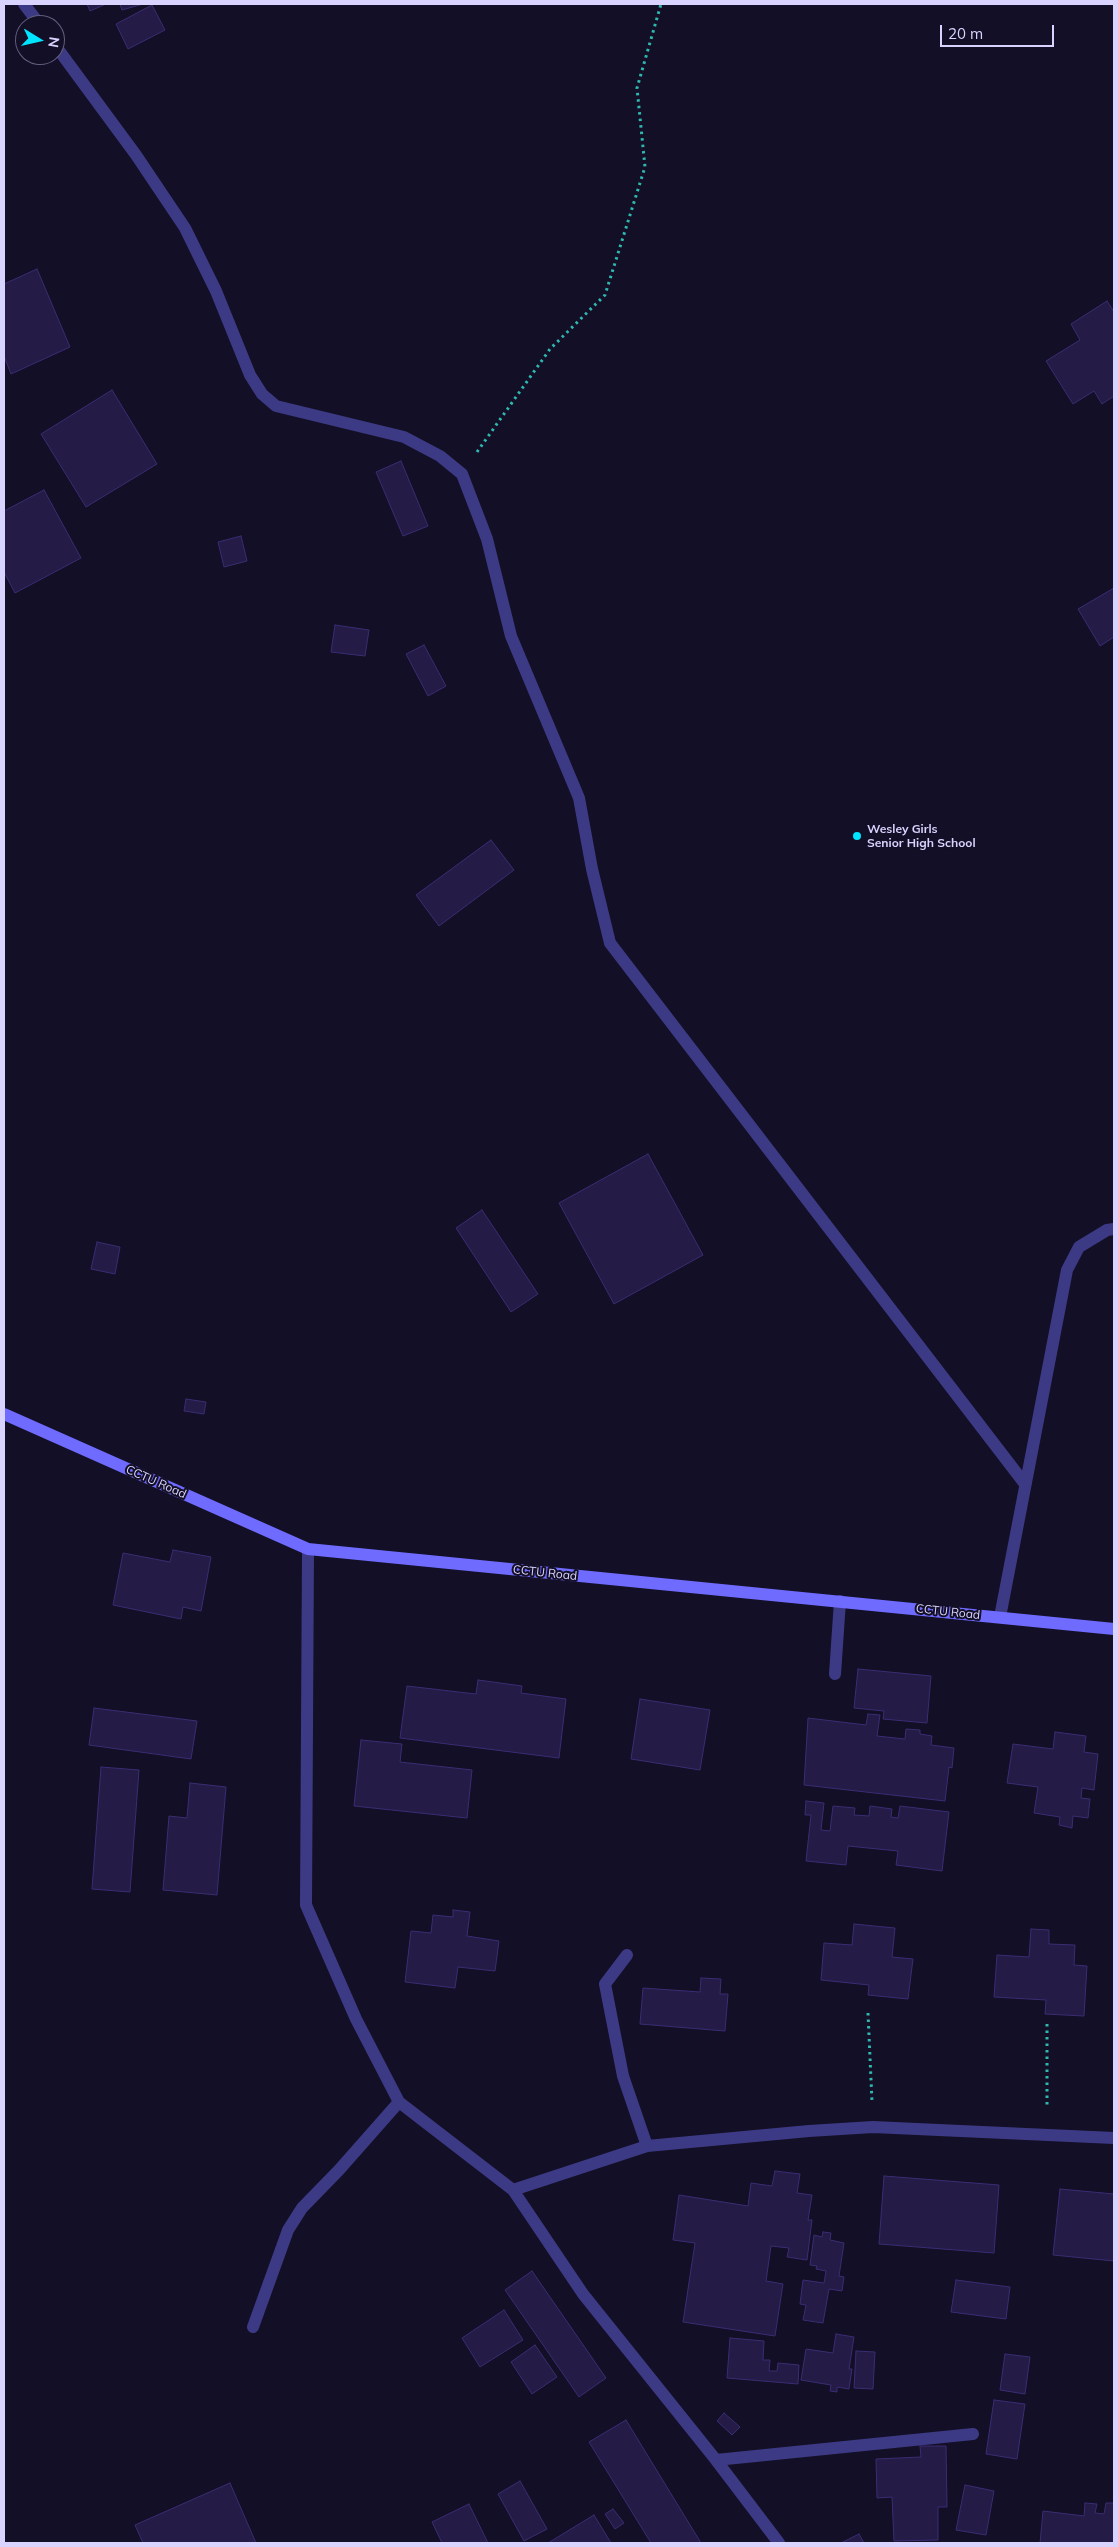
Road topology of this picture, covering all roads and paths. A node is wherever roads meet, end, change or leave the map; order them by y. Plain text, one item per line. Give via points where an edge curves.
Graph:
1 (24, 4) edge
2 (661, 4) edge
3 (32, 15) edge
4 (65, 59) edge
5 (462, 474) junction
6 (1114, 1229) edge
7 (4, 1414) edge
8 (1025, 1484) junction
9 (308, 1549) junction
10 (840, 1601) junction
11 (1000, 1617) junction
12 (1114, 1629) edge
13 (834, 1674) dead end
14 (627, 1955) dead end
15 (868, 2013) dead end
16 (1047, 2024) dead end
17 (399, 2102) junction
18 (873, 2127) junction
19 (1047, 2134) junction
20 (1114, 2138) edge
21 (647, 2146) junction
22 (512, 2190) junction
23 (253, 2327) dead end
24 (973, 2434) dead end
25 (716, 2460) junction
26 (779, 2543) edge

1 - 3 street
2 - 5 path via 637,88 645,167 605,295 550,349
4 - 5 street via 185,228 216,291 250,375 262,394 276,406 404,437 440,456
5 - 8 street via 487,540 511,636 579,798 610,943
6 - 8 street via 1079,1247 1067,1270
7 - 9 street, CCTU Road
8 - 11 street
9 - 10 street, CCTU Road
9 - 17 street via 306,1905 356,2019
10 - 11 street, CCTU Road
10 - 13 street
11 - 12 street, CCTU Road
14 - 21 street via 605,1984 623,2076
15 - 18 path
16 - 19 path
17 - 22 street
17 - 23 street via 302,2208 288,2230
18 - 19 street
18 - 21 street
19 - 20 street
21 - 22 street
22 - 25 street via 583,2294
24 - 25 street
25 - 26 street

